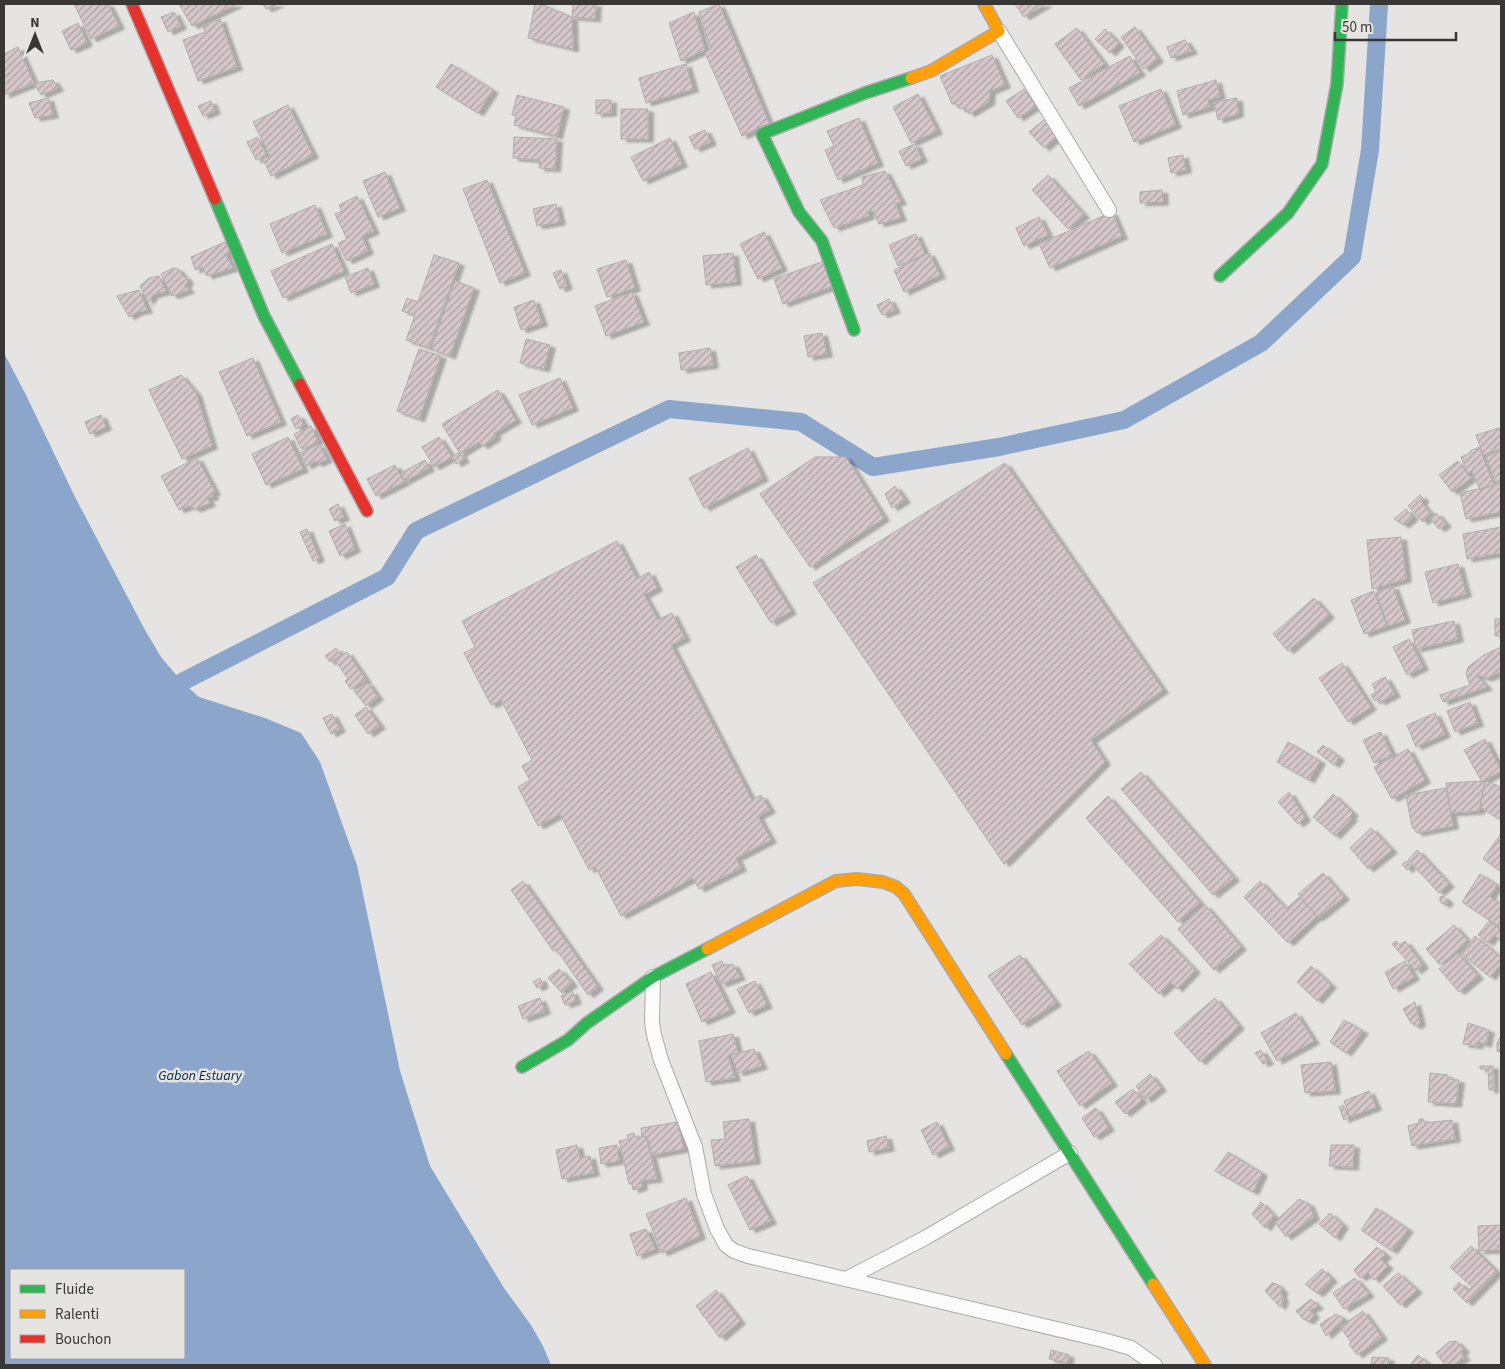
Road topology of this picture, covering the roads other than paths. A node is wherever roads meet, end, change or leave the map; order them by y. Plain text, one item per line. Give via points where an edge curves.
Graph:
1 (132, 4) edge
2 (984, 4) edge
3 (1342, 4) edge
4 (999, 31) junction
5 (1108, 210) dead end
6 (1220, 276) dead end
7 (854, 330) dead end
8 (367, 511) dead end
9 (653, 977) junction
10 (522, 1067) dead end
11 (1070, 1153) junction
12 (846, 1279) junction
13 (1155, 1365) edge
14 (1205, 1365) edge

1 - 8 street via 264,316
2 - 4 street
3 - 6 street via 1337,84 1322,164 1288,213
4 - 5 street
4 - 7 street via 931,71 762,134 799,212 822,241
9 - 10 street via 568,1040
9 - 11 street via 836,881 861,879 894,885 904,894
9 - 12 street via 652,1022 661,1060 695,1147 704,1194 726,1245 734,1252 748,1256
11 - 12 street via 925,1238
11 - 14 street
12 - 13 street via 1103,1340 1131,1348

